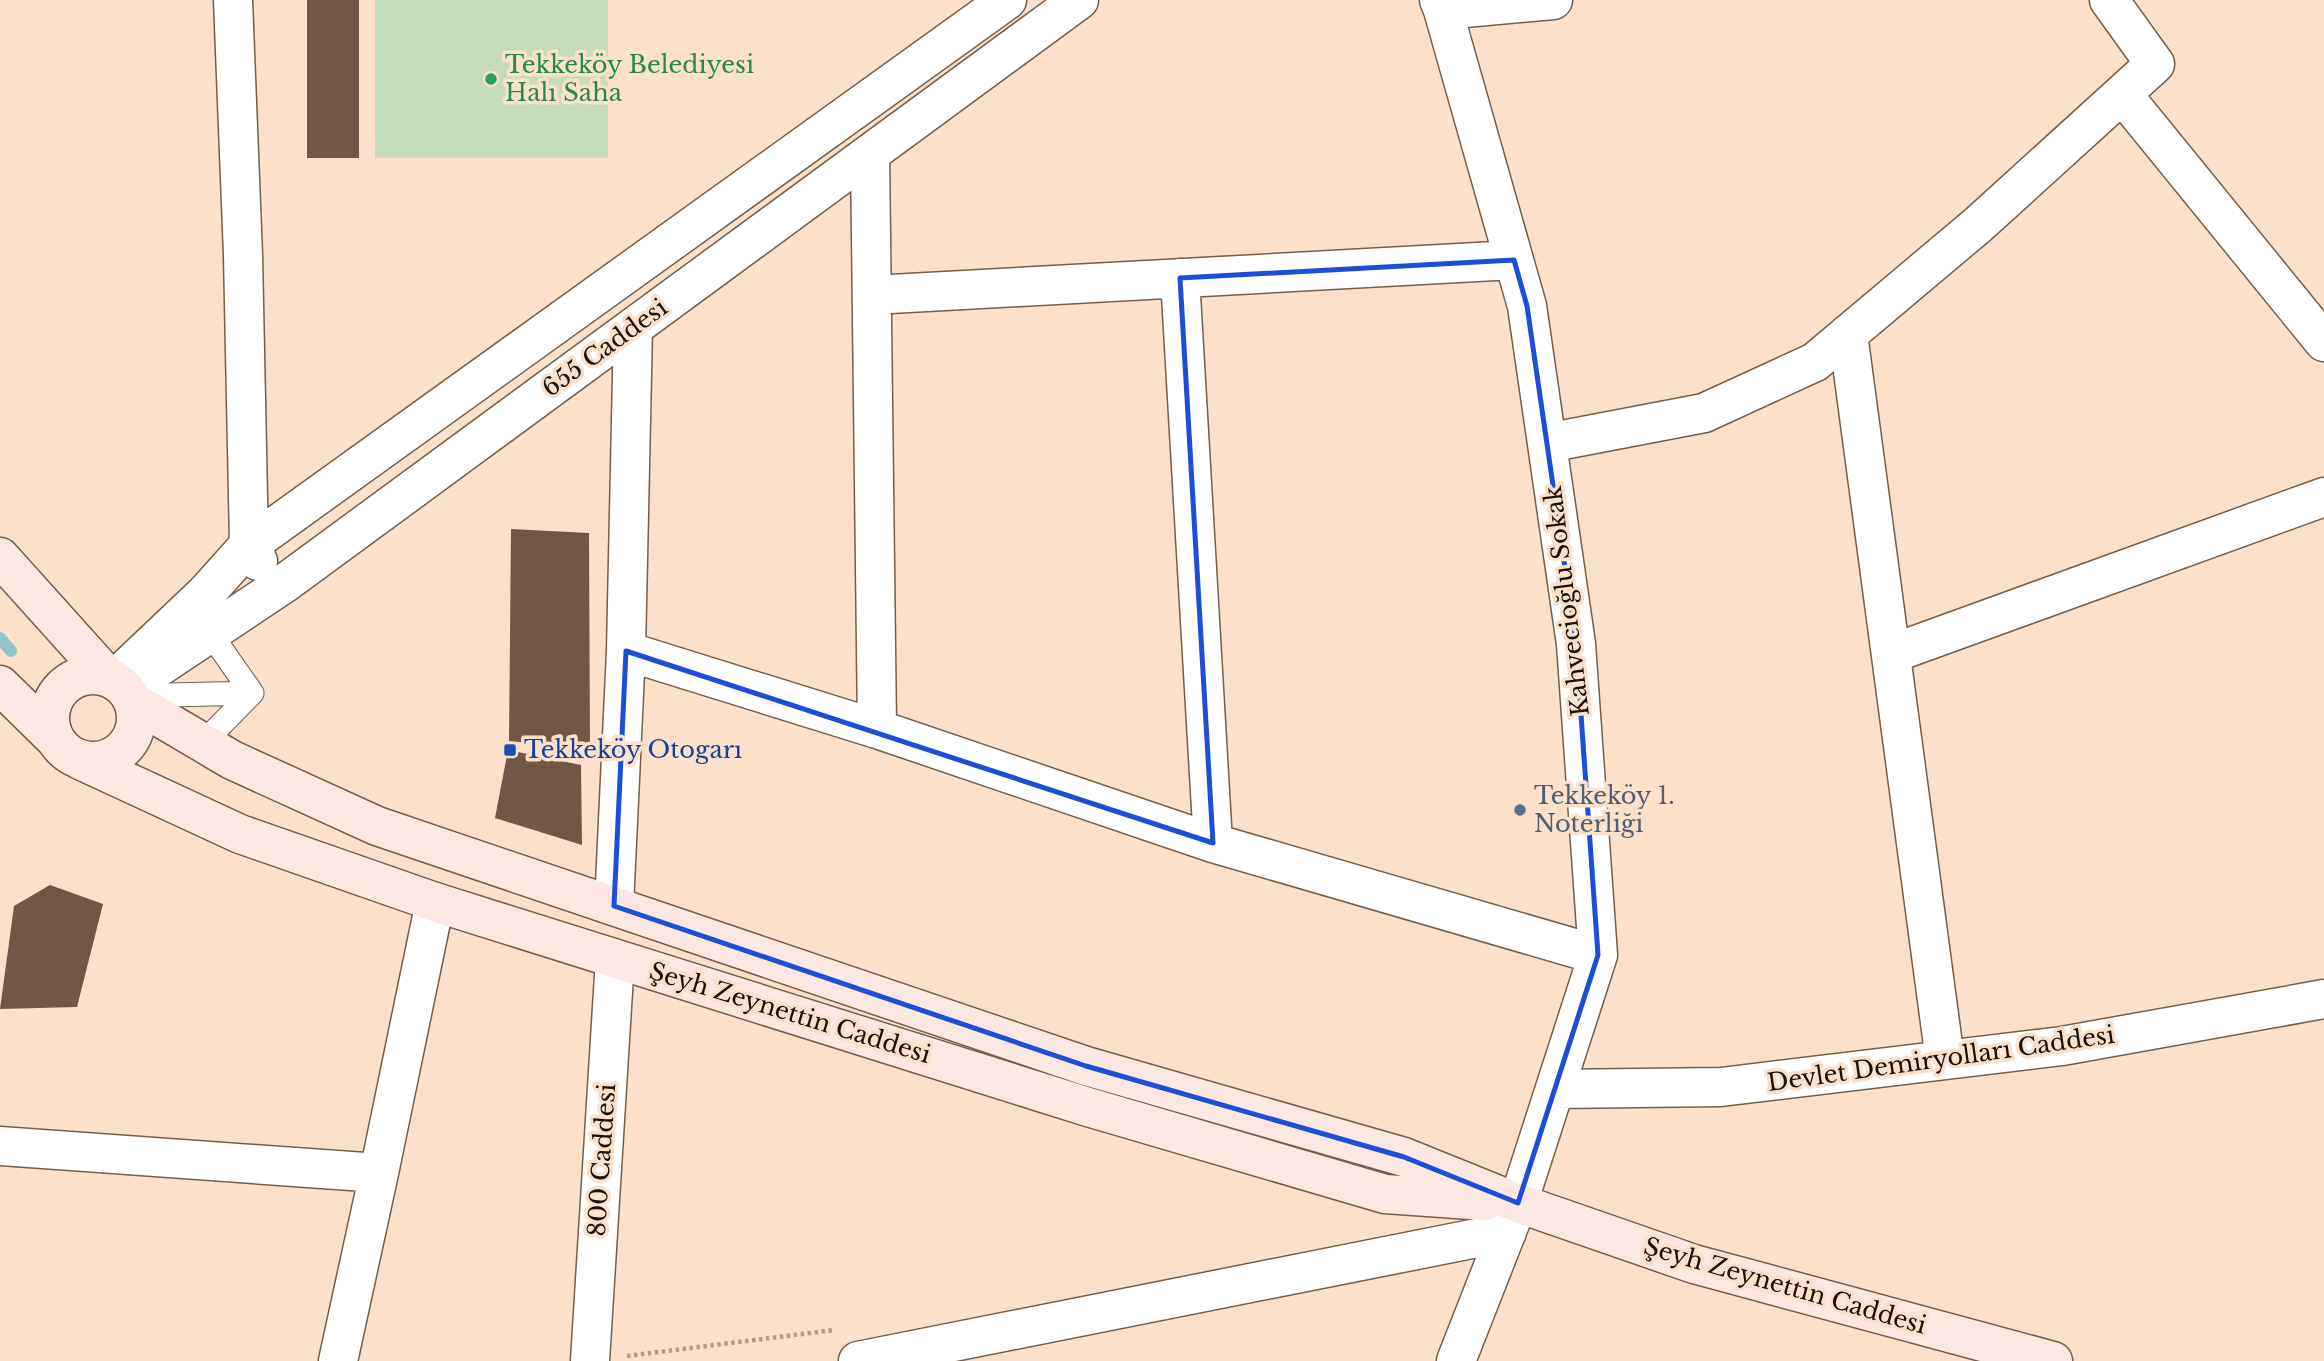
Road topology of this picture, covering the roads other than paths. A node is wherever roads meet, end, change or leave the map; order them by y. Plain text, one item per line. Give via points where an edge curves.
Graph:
1 (233, 0) edge
2 (1007, 0) edge
3 (1079, 0) edge
4 (1553, 0) edge
5 (2109, 0) edge
6 (1441, 5) edge
7 (2122, 94) junction
8 (870, 153) junction
9 (1514, 260) junction
10 (1180, 278) junction
11 (872, 295) junction
12 (633, 328) junction
13 (1848, 334) junction
14 (2324, 342) edge
15 (1547, 443) junction
16 (2324, 497) edge
17 (249, 545) junction
18 (0, 556) edge
19 (275, 590) junction
20 (210, 634) junction
21 (626, 651) junction
22 (1891, 654) junction
23 (0, 685) edge
24 (122, 689) junction
25 (252, 693) junction
26 (877, 729) junction
27 (203, 743) junction
28 (67, 749) junction
29 (1213, 843) junction
30 (435, 902) junction
31 (614, 906) junction
32 (1598, 955) junction
33 (615, 959) junction
34 (2324, 999) edge
35 (1945, 1060) junction
36 (1555, 1089) junction
37 (0, 1146) edge
38 (379, 1173) junction
39 (1513, 1218) junction
40 (1987, 1352) edge
41 (338, 1361) edge
42 (590, 1361) edge
43 (858, 1361) edge
44 (1456, 1361) edge
45 (2053, 1361) edge

1 - 17 street
2 - 17 street, 655 Caddesi
3 - 8 street, 655 Caddesi
4 - 6 street
5 - 7 street via 2155,64
6 - 9 street, Kahvecioğlu Sokak
7 - 13 street via 1979,224
7 - 14 street
8 - 11 street
8 - 12 street, 655 Caddesi
9 - 10 street
9 - 15 street, Kahvecioğlu Sokak via 1527,306
10 - 11 street
10 - 29 street
11 - 26 street
12 - 19 street, 655 Caddesi
12 - 21 street
13 - 15 street via 1815,362 1704,413
13 - 22 street
15 - 32 street, Kahvecioğlu Sokak via 1576,644
16 - 22 street
17 - 19 street
17 - 24 street, 655 Caddesi
18 - 24 main road, Şeyh Zeynettin Caddesi
19 - 20 street, 655 Caddesi
20 - 24 street, 655 Caddesi
20 - 25 lane
21 - 26 street
21 - 31 street
22 - 35 street
23 - 28 main road, Şeyh Zeynettin Caddesi
24 - 25 lane
24 - 27 main road, Şeyh Zeynettin Caddesi
24 - 28 main road via 137,718 129,743 108,759 95,762
24 - 28 main road via 92,674 65,684 55,695 49,724
25 - 27 lane
26 - 29 street
27 - 31 main road, Şeyh Zeynettin Caddesi via 377,826
28 - 30 main road, Şeyh Zeynettin Caddesi via 240,834
29 - 32 street
30 - 33 main road, Şeyh Zeynettin Caddesi
30 - 38 street
31 - 39 main road, Şeyh Zeynettin Caddesi via 1086,1066 1404,1157
32 - 36 street, Kahvecioğlu Sokak
33 - 39 main road, Şeyh Zeynettin Caddesi via 1385,1194
33 - 42 street, 800 Caddesi
34 - 35 street, Devlet Demiryolları Caddesi via 2062,1046
35 - 36 street, Devlet Demiryolları Caddesi via 1721,1087
36 - 39 street, Kahvecioğlu Sokak
37 - 38 street
38 - 41 street
39 - 40 main road, Şeyh Zeynettin Caddesi via 1694,1264
39 - 43 street
39 - 44 street, Kahvecioğlu Sokak
40 - 45 main road, Şeyh Zeynettin Caddesi

